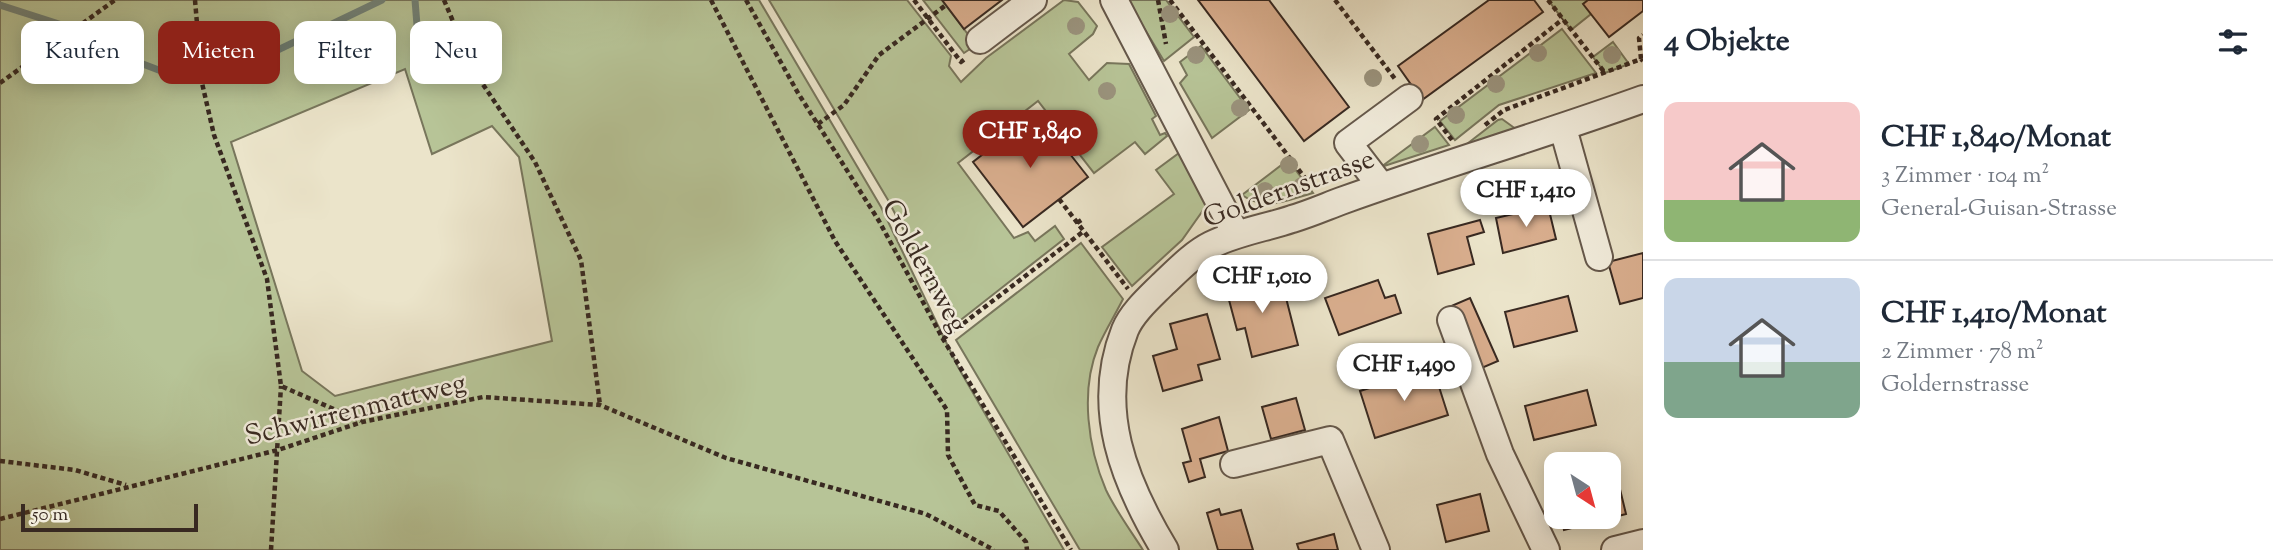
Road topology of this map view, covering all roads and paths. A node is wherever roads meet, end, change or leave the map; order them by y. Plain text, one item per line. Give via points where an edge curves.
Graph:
1 (115, 0) edge
2 (195, 0) edge
3 (444, 0) edge
4 (711, 0) edge
5 (746, 0) edge
6 (914, 0) edge
7 (1033, 0) edge
8 (1114, 0) edge
9 (1170, 0) edge
10 (1335, 0) edge
11 (1548, 0) edge
12 (946, 5) dead end
13 (927, 17) junction
14 (1563, 19) junction
15 (1643, 35) edge
16 (980, 40) joint
17 (1641, 59) dead end
18 (1605, 73) dead end
19 (0, 83) edge
20 (1409, 98) junction
21 (1643, 99) edge
22 (1436, 119) junction
23 (818, 124) junction
24 (1563, 128) junction
25 (1458, 147) dead end
26 (1381, 186) junction
27 (1059, 199) dead end
28 (1325, 207) junction
29 (1083, 219) dead end
30 (1077, 223) junction
31 (1084, 231) junction
32 (1236, 234) junction
33 (1599, 257) dead end
34 (1141, 306) junction
35 (1451, 320) dead end
36 (943, 339) junction
37 (281, 386) junction
38 (600, 405) junction
39 (362, 422) junction
40 (278, 450) junction
41 (0, 461) edge
42 (1234, 464) dead end
43 (127, 485) junction
44 (0, 519) edge
45 (1643, 544) edge
46 (271, 550) edge
47 (994, 550) edge
48 (1027, 550) edge
49 (1071, 550) edge
50 (1165, 550) edge
51 (1376, 550) edge
52 (1546, 550) edge
53 (1615, 550) edge

1 - 19 path
2 - 37 path via 201,83 214,135 267,279
3 - 38 path via 474,71 535,162 581,260
4 - 48 path via 835,241 947,410 948,455 975,505 999,511 1026,542
5 - 23 path, Goldernweg
6 - 13 path
7 - 16 street
8 - 32 street
9 - 28 path
10 - 20 path
11 - 14 path
12 - 13 path
13 - 16 path via 961,62 983,45
13 - 23 path via 879,55 844,105
14 - 18 path
14 - 22 path
15 - 17 path via 1639,38
20 - 22 path via 1421,112 1429,111
20 - 26 street via 1348,143
21 - 24 street, Goldernstrasse
22 - 25 path
23 - 36 path, Goldernweg via 879,221
24 - 26 street, Goldernstrasse
24 - 33 street
26 - 28 street, Goldernstrasse
27 - 30 path
28 - 32 street, Goldernstrasse
29 - 30 path
30 - 31 path
31 - 34 path
31 - 36 path
32 - 34 street, Goldernstrasse via 1208,246
34 - 50 street, Goldernstrasse via 1125,329 1111,390 1111,421 1139,507
35 - 52 street via 1500,454
36 - 49 path, Goldernweg
37 - 39 path
37 - 40 path
38 - 39 path, Schwirrenmattweg via 484,397
38 - 47 path, Schwirrenmattweg via 726,458 926,514
39 - 40 path, Schwirrenmattweg
40 - 43 path, Schwirrenmattweg
40 - 46 path
41 - 43 path via 75,470
42 - 51 street via 1330,440
43 - 44 path, Schwirrenmattweg
45 - 53 street

